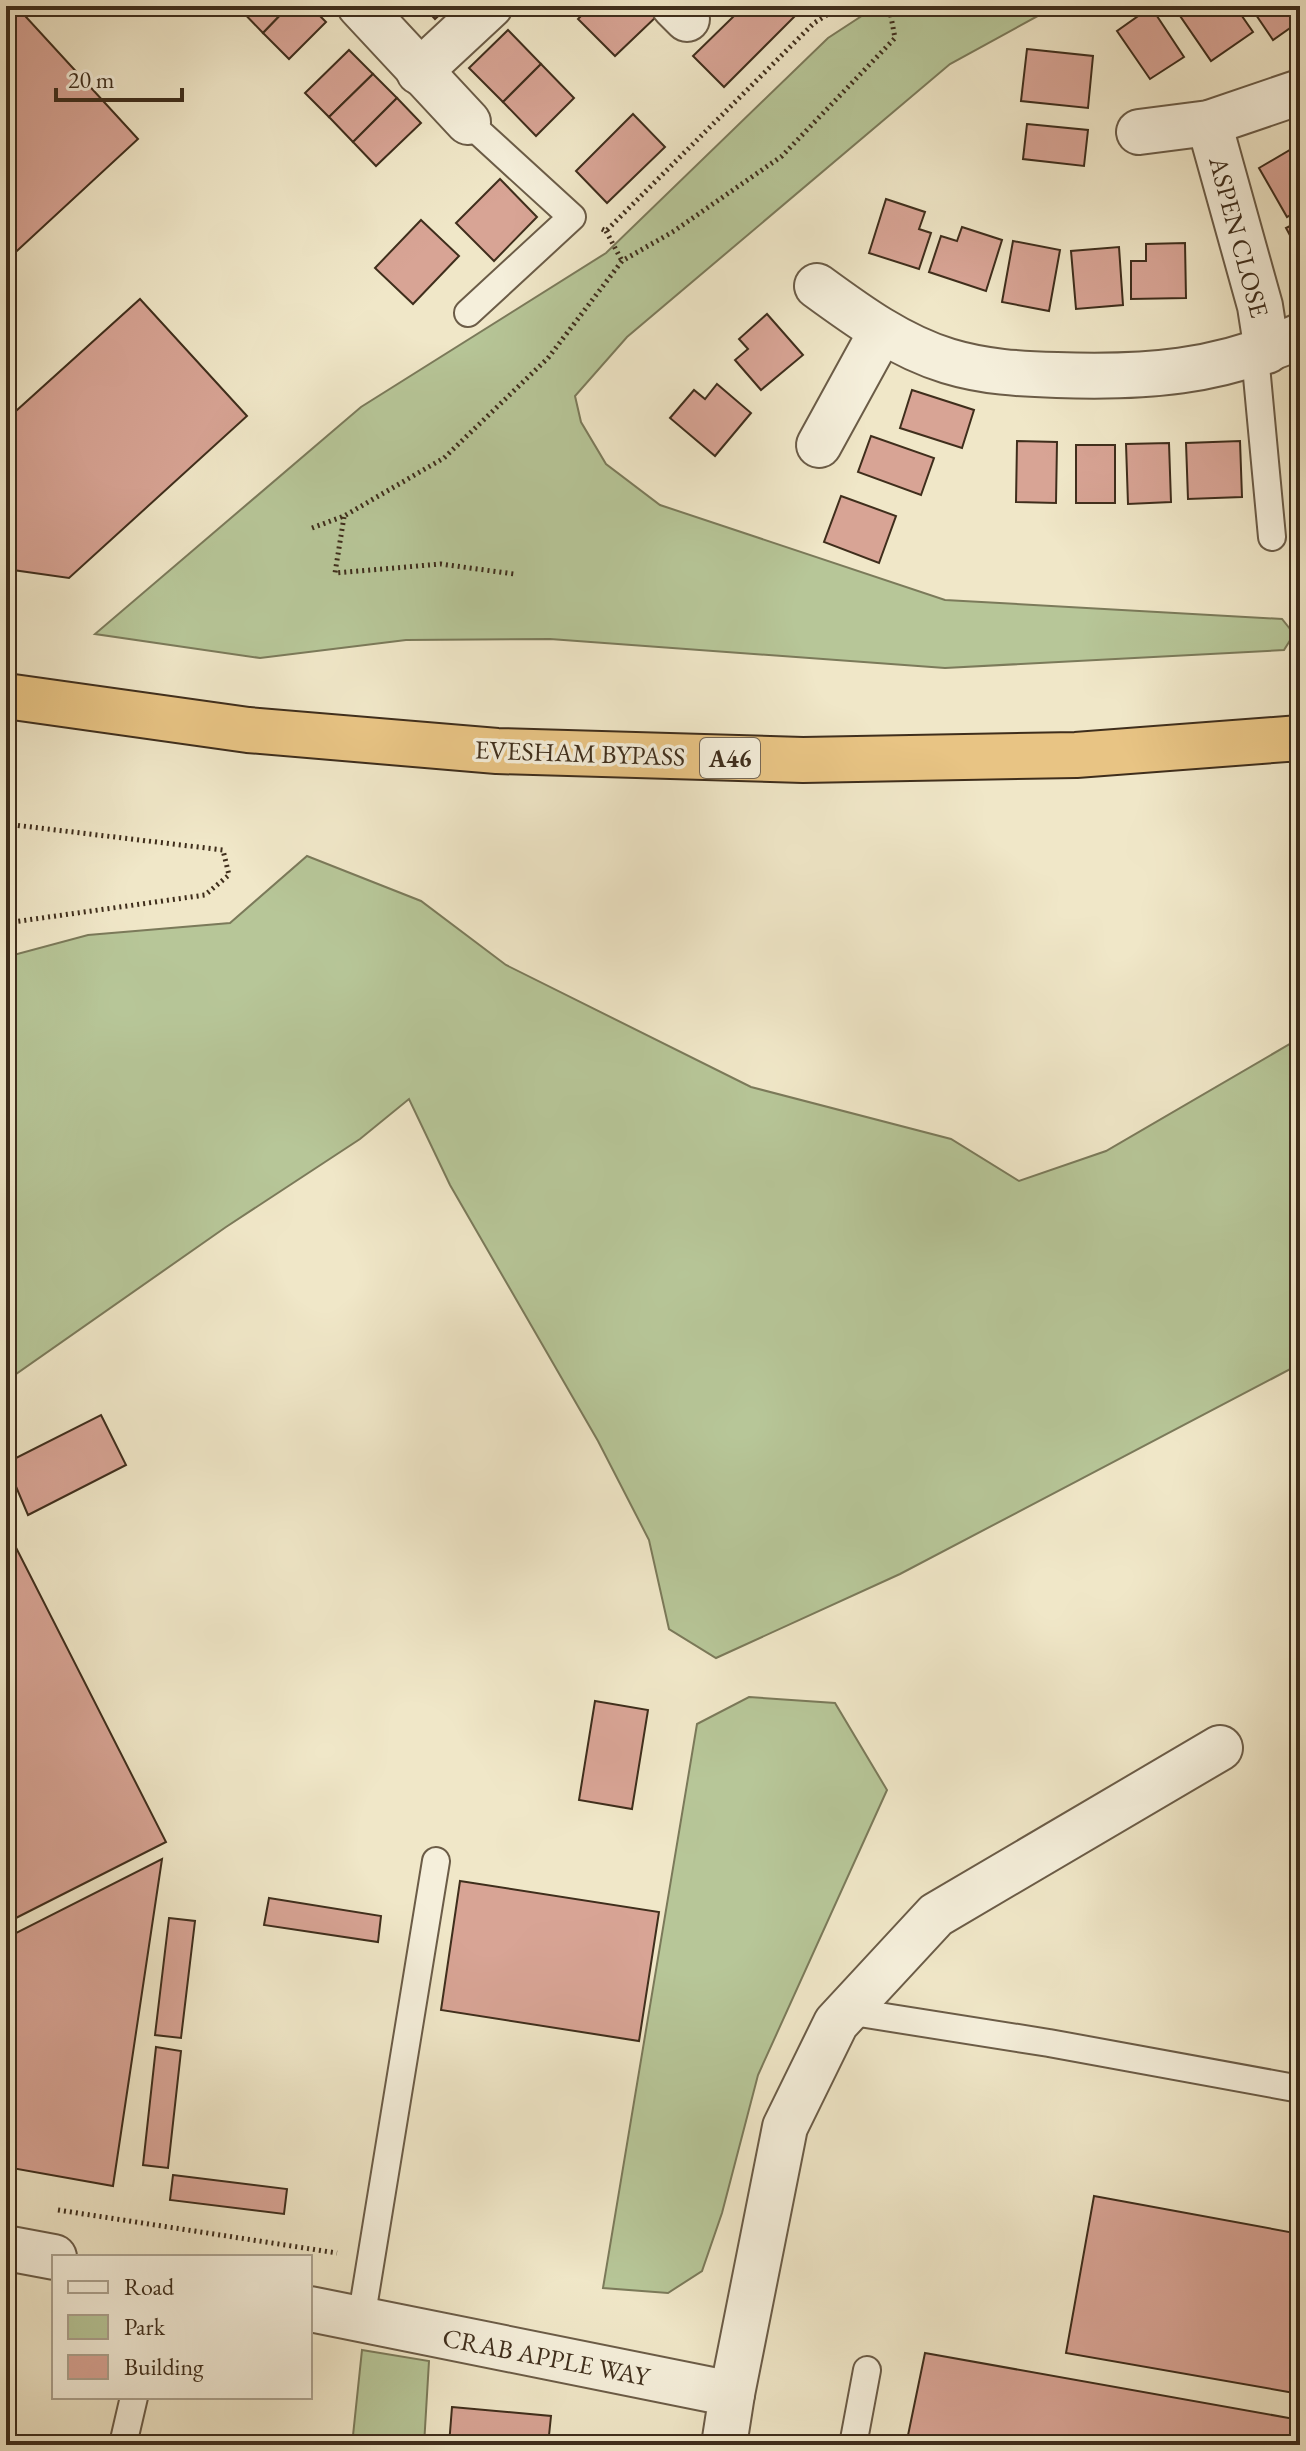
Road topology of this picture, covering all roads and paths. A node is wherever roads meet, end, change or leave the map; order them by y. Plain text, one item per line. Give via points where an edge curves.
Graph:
1 (360, 6) edge
2 (490, 6) edge
3 (841, 6) edge
4 (889, 6) edge
5 (419, 72) junction
6 (1300, 92) edge
7 (468, 122) joint
8 (1209, 123) junction
9 (1139, 132) dead end
10 (572, 217) junction
11 (606, 231) junction
12 (622, 261) junction
13 (817, 286) dead end
14 (468, 313) dead end
15 (881, 332) junction
16 (1274, 347) edge
17 (819, 445) dead end
18 (344, 516) junction
19 (312, 528) dead end
20 (1272, 537) dead end
21 (514, 574) dead end
22 (6, 696) edge
23 (1300, 738) edge
24 (6, 824) edge
25 (6, 923) edge
26 (1220, 1748) dead end
27 (436, 1861) dead end
28 (847, 2011) junction
29 (1300, 2089) edge
30 (53, 2209) dead end
31 (6, 2248) edge
32 (52, 2257) edge
33 (372, 2258) junction
34 (312, 2309) edge
35 (361, 2320) junction
36 (867, 2370) dead end
37 (732, 2394) junction
38 (134, 2399) edge
39 (127, 2445) edge
40 (724, 2445) edge
41 (853, 2445) edge

1 - 5 street
2 - 5 street
3 - 11 path via 814,23
4 - 12 path via 895,38 782,156
5 - 7 street
6 - 8 street, ASPEN CLOSE
7 - 10 lane
8 - 9 street, ASPEN CLOSE
8 - 16 street, ASPEN CLOSE
10 - 11 path
10 - 14 lane
11 - 12 path
12 - 18 path via 548,358 444,458
13 - 15 street
15 - 16 street via 947,361 999,373 1126,378 1204,370
15 - 17 street
16 - 20 lane
18 - 19 path
18 - 21 path via 335,573 441,564
22 - 23 highway, EVESHAM BYPASS / A46 via 248,730 528,752 803,760 1076,755
24 - 25 path via 223,850 229,875 205,895
26 - 28 street via 936,1915
27 - 33 lane
28 - 29 lane
28 - 37 street via 836,2023 785,2127
30 - 33 path
31 - 32 street
33 - 35 lane
34 - 35 street, CRAB APPLE WAY
35 - 37 street, CRAB APPLE WAY
36 - 41 lane
37 - 40 street
38 - 39 lane

